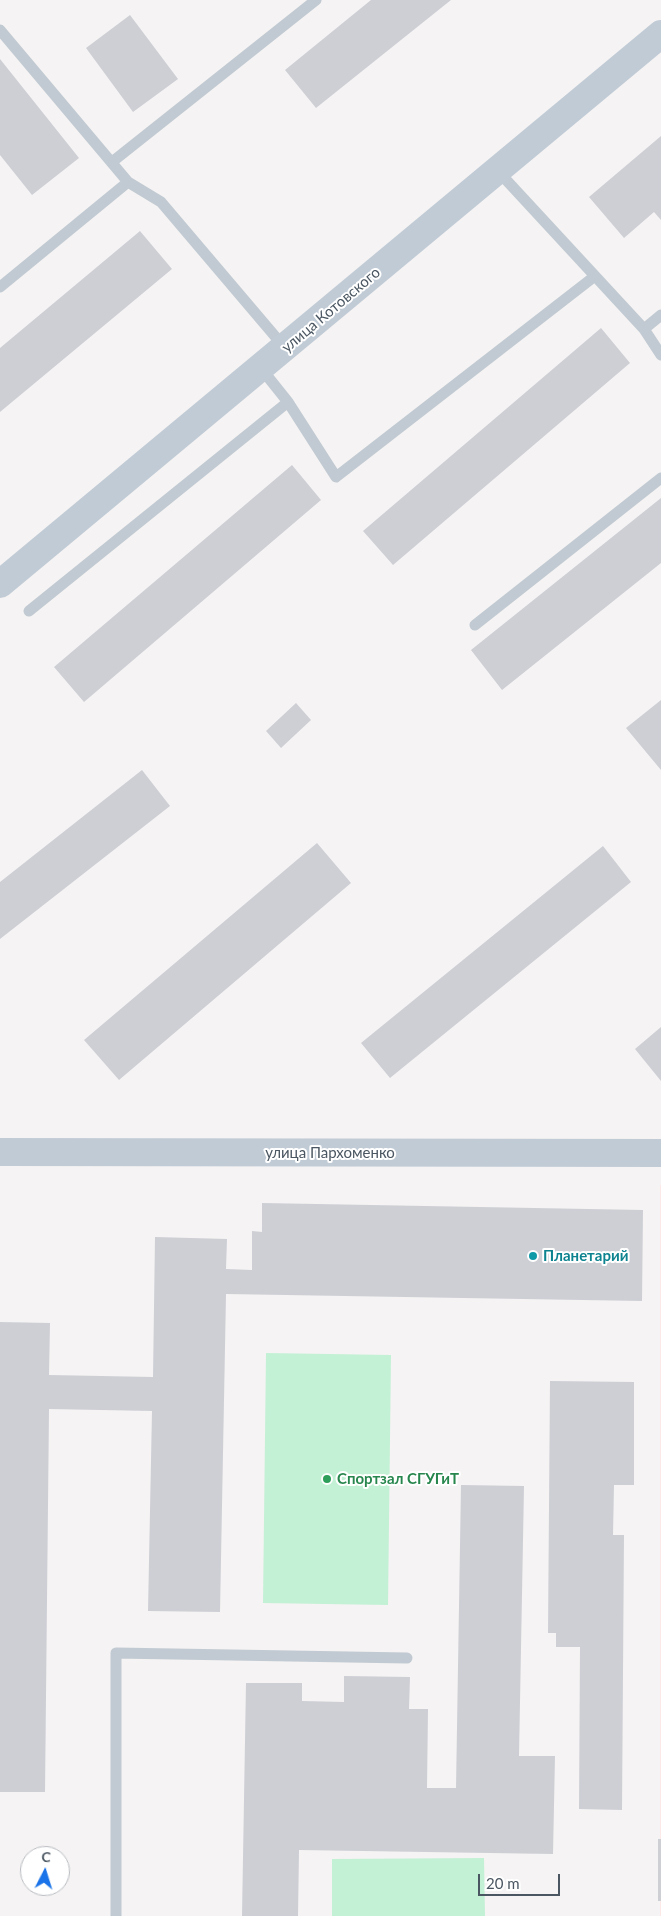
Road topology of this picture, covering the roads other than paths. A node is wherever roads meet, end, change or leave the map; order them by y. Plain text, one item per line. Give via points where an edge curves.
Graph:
1 (316, 0) edge
2 (0, 30) edge
3 (661, 34) edge
4 (112, 162) junction
5 (497, 170) junction
6 (128, 182) junction
7 (595, 276) junction
8 (0, 288) edge
9 (661, 314) edge
10 (644, 328) junction
11 (285, 348) junction
12 (661, 355) edge
13 (260, 368) junction
14 (288, 402) junction
15 (661, 478) edge
16 (0, 584) edge
17 (29, 611) dead end
18 (476, 625) dead end
19 (0, 1152) edge
20 (661, 1153) edge
21 (407, 1658) dead end
22 (116, 1916) edge

1 - 4 lane
2 - 4 lane
3 - 5 street, улица Котовского
4 - 6 lane
5 - 7 lane
5 - 11 street, улица Котовского
6 - 8 lane
6 - 11 lane via 161,202
7 - 10 lane
7 - 14 lane via 336,477
9 - 10 lane
10 - 12 lane
11 - 13 street, улица Котовского
13 - 14 lane
13 - 16 street, улица Котовского
14 - 17 lane
15 - 18 lane
19 - 20 street, улица Пархоменко
21 - 22 lane via 116,1653

